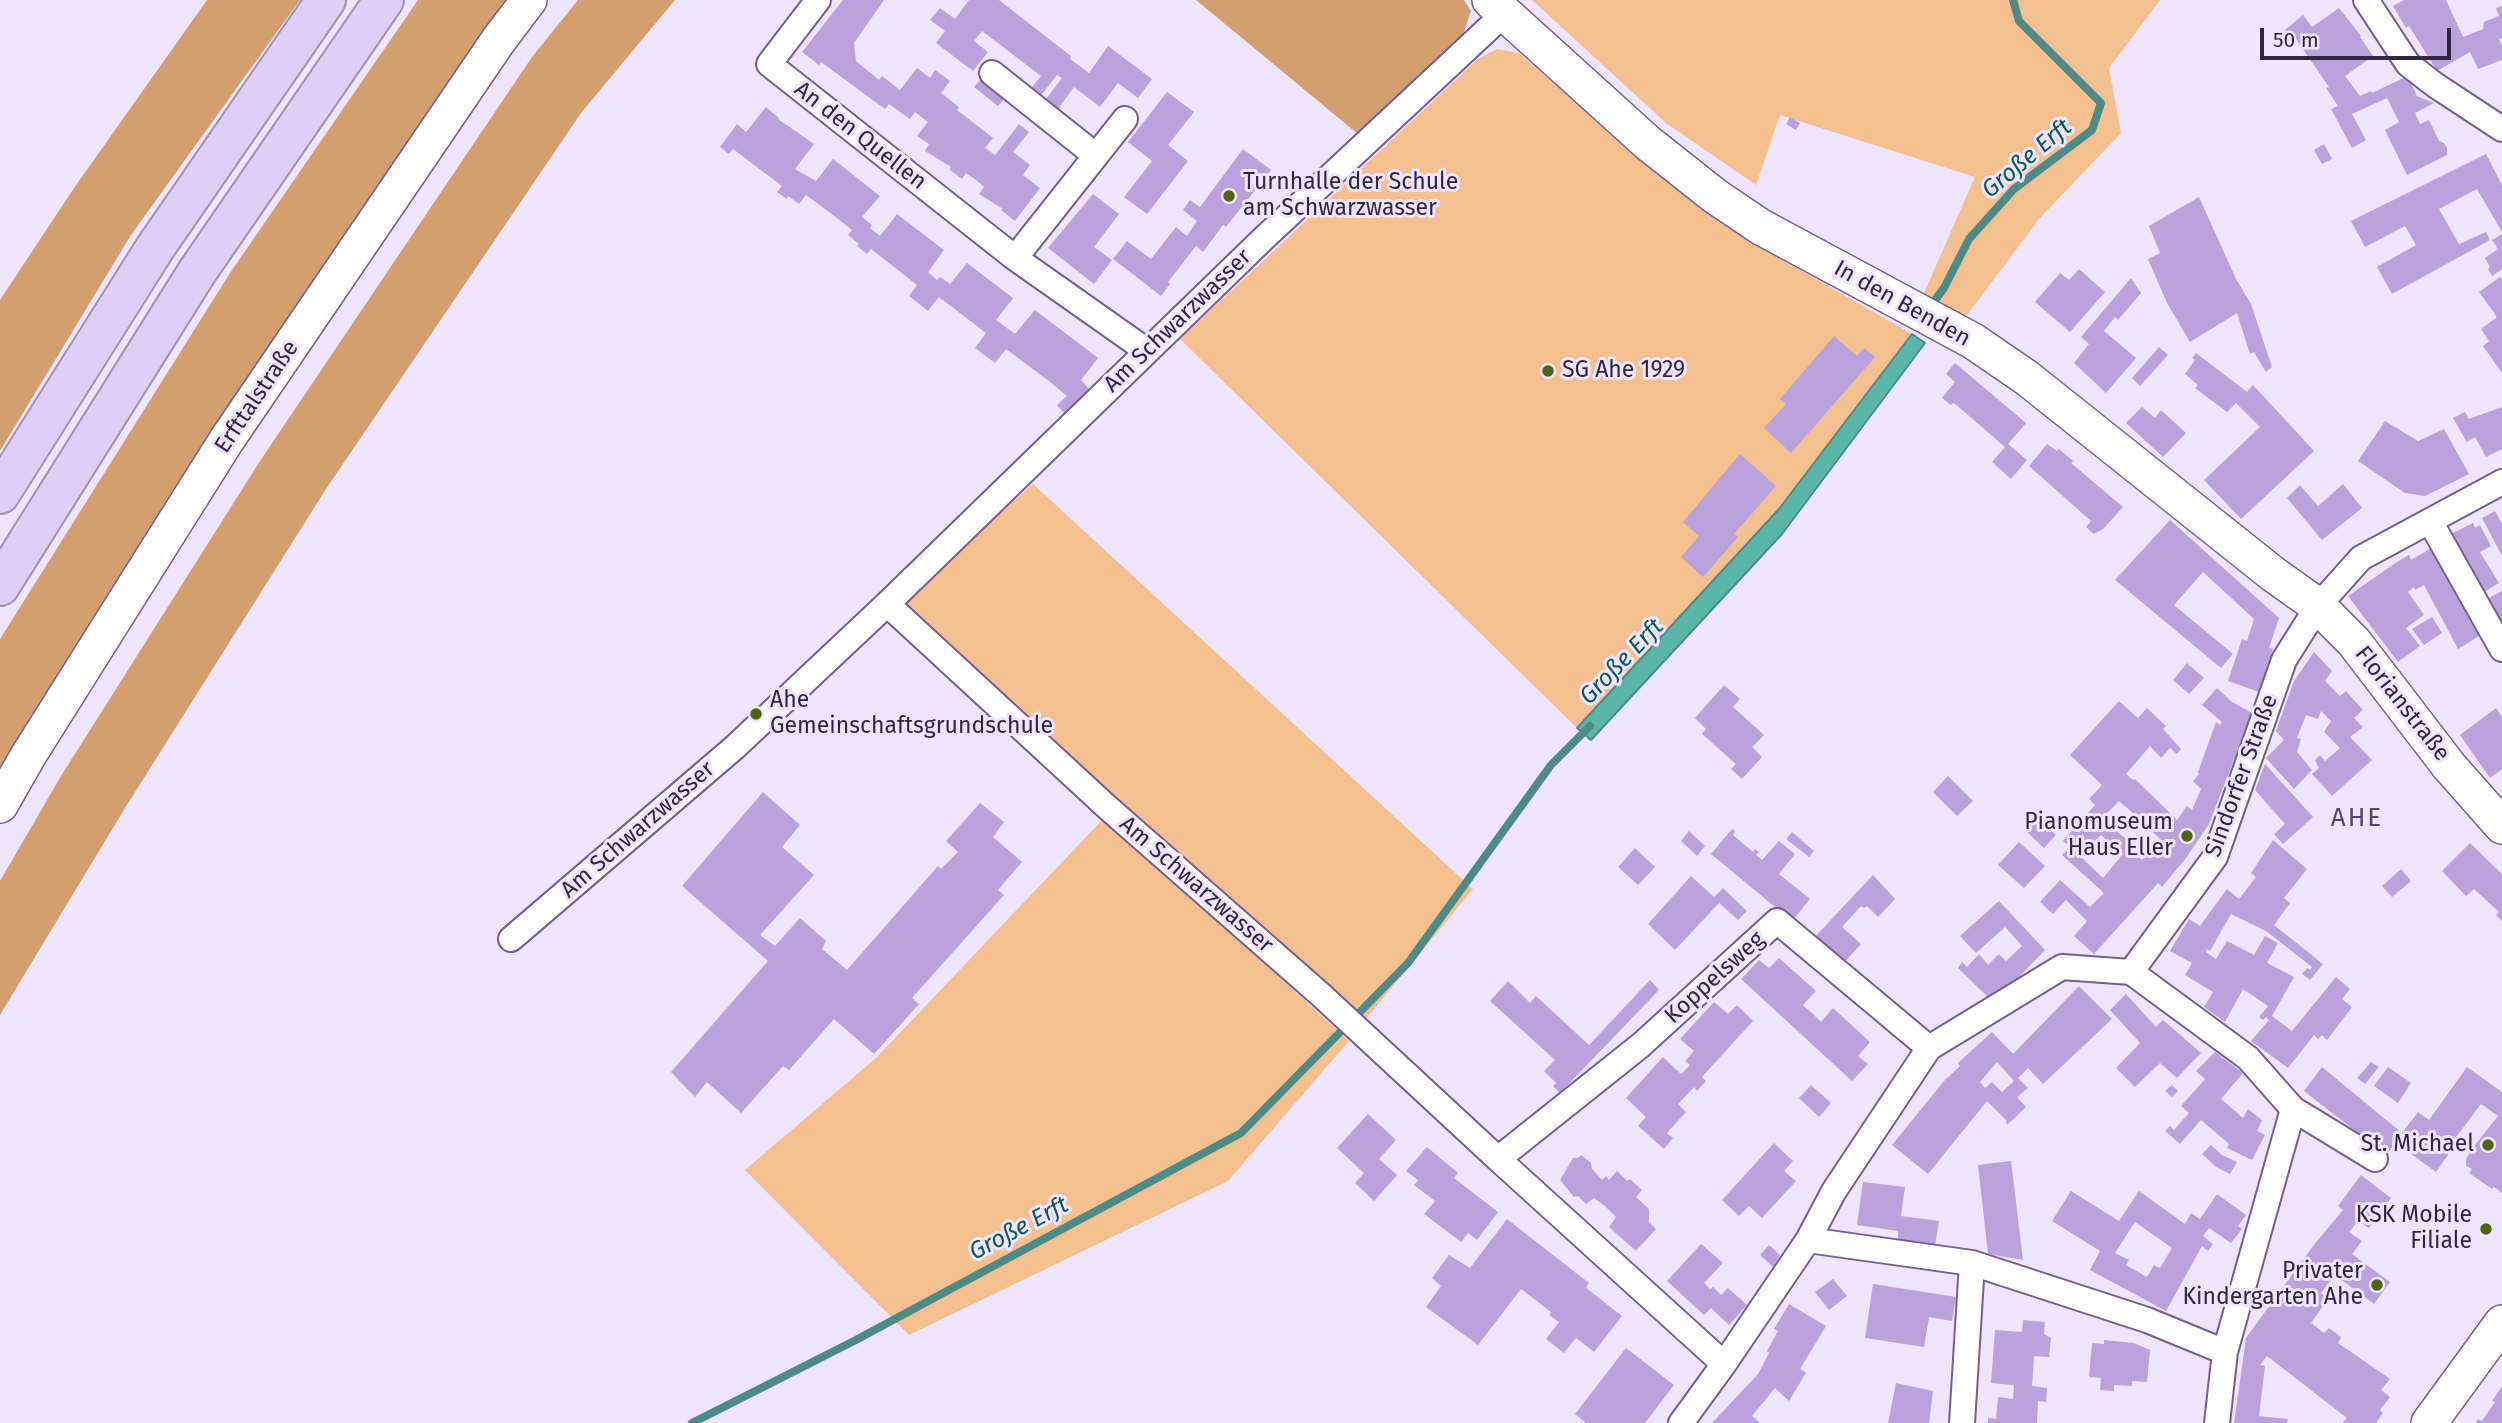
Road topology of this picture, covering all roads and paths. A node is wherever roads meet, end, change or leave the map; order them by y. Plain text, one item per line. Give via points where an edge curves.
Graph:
1 (326, 0) edge
2 (384, 0) edge
3 (529, 0) edge
4 (818, 0) edge
5 (2366, 0) edge
6 (1498, 6) edge
7 (992, 73) dead end
8 (1125, 118) dead end
9 (2502, 129) edge
10 (1096, 155) junction
11 (1015, 258) junction
12 (1147, 351) junction
13 (2502, 482) edge
14 (0, 494) edge
15 (2431, 523) junction
16 (0, 586) edge
17 (887, 604) junction
18 (2318, 606) junction
19 (2502, 649) edge
20 (0, 805) edge
21 (2496, 808) edge
22 (511, 939) dead end
23 (2131, 972) junction
24 (1929, 1048) junction
25 (2293, 1109) junction
26 (1498, 1159) junction
27 (2375, 1159) dead end
28 (1808, 1240) junction
29 (1972, 1264) junction
30 (2502, 1323) edge
31 (2225, 1352) junction
32 (1724, 1364) junction
33 (1681, 1423) edge
34 (1962, 1423) edge
35 (2217, 1423) edge
36 (2429, 1423) edge

1 - 14 highway via 155,248
2 - 16 highway via 197,272
3 - 20 street, Erfttalstraße via 226,441
4 - 11 street, An den Quellen via 769,64
5 - 9 street via 2408,64
6 - 12 street, Am Schwarzwasser
6 - 18 street, In den Benden via 1648,143 1716,196 1761,227 1973,341
7 - 10 street
8 - 10 street
10 - 11 street
11 - 12 street, An den Quellen
12 - 17 street, Am Schwarzwasser
13 - 15 street, Sindorfer Straße
15 - 18 street, Sindorfer Straße via 2361,558
15 - 19 street
17 - 22 street, Am Schwarzwasser via 734,747
17 - 26 street, Am Schwarzwasser
18 - 21 street, Florianstraße
18 - 23 street, Sindorfer Straße via 2284,660 2215,858
23 - 24 street via 2062,967
23 - 25 street via 2248,1058
24 - 26 street, Koppelsweg via 1777,921 1641,1045
24 - 28 street via 1834,1191
25 - 27 street
25 - 31 street
26 - 32 street
28 - 29 street
28 - 32 street
29 - 31 street via 2147,1320
29 - 34 street
30 - 36 street
31 - 35 street
32 - 33 street

